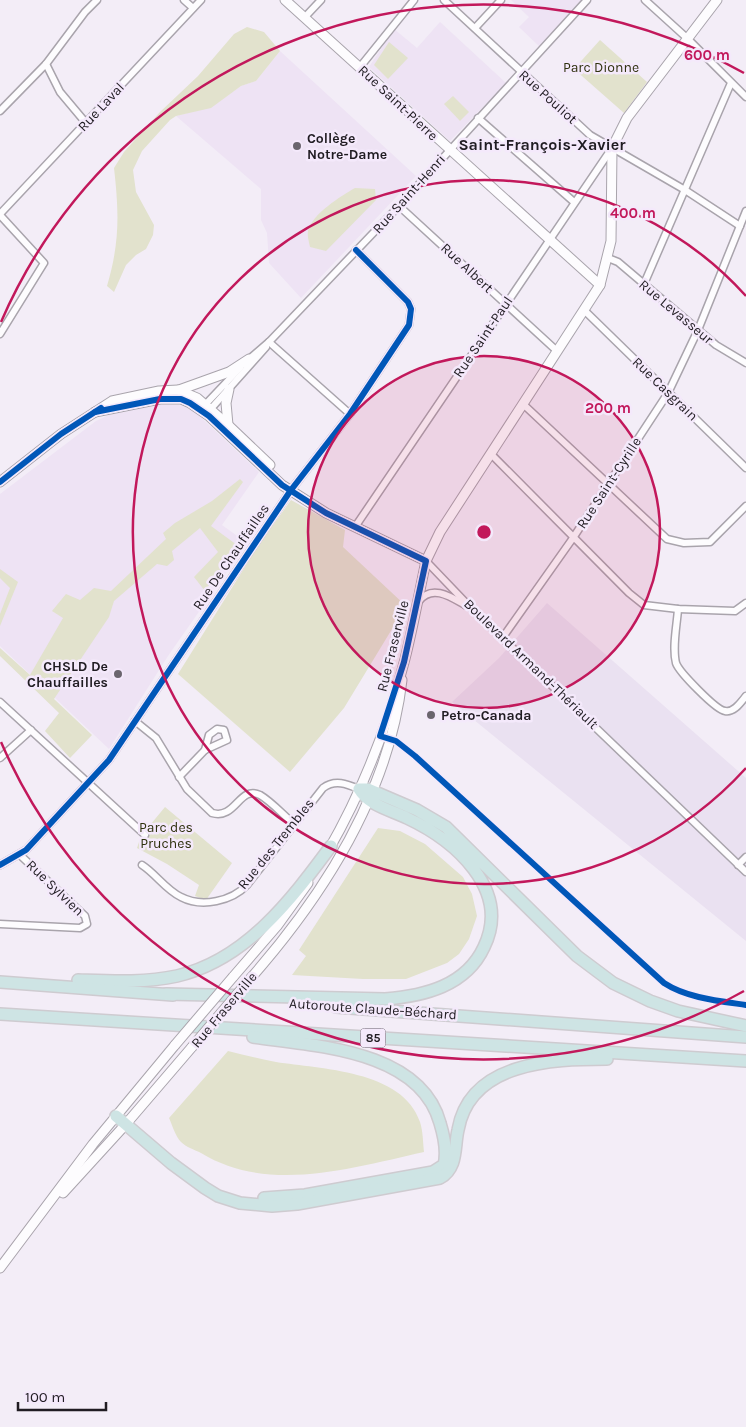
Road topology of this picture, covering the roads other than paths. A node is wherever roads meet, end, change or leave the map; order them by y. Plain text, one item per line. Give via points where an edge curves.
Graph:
1 (97, 0) edge
2 (184, 0) edge
3 (201, 0) edge
4 (286, 0) edge
5 (321, 0) edge
6 (414, 0) edge
7 (444, 0) edge
8 (501, 0) edge
9 (587, 0) edge
10 (645, 0) edge
11 (717, 0) edge
12 (193, 8) junction
13 (305, 17) junction
14 (475, 28) junction
15 (688, 39) junction
16 (46, 64) junction
17 (360, 67) junction
18 (520, 72) junction
19 (731, 83) junction
20 (746, 97) edge
21 (0, 111) edge
22 (478, 118) junction
23 (86, 123) junction
24 (612, 148) junction
25 (449, 149) junction
26 (685, 190) junction
27 (574, 202) junction
28 (399, 206) junction
29 (746, 211) edge
30 (0, 214) edge
31 (740, 226) junction
32 (548, 240) junction
33 (356, 250) junction
34 (608, 258) junction
35 (644, 284) junction
36 (600, 285) junction
37 (505, 304) junction
38 (584, 310) junction
39 (698, 330) junction
40 (0, 334) edge
41 (270, 342) junction
42 (557, 351) junction
43 (249, 358) junction
44 (746, 363) edge
45 (229, 389) junction
46 (178, 390) junction
47 (668, 393) junction
48 (523, 404) junction
49 (206, 409) junction
50 (95, 412) junction
51 (350, 414) junction
52 (228, 425) junction
53 (491, 454) junction
54 (746, 468) edge
55 (0, 482) edge
56 (608, 484) junction
57 (291, 490) junction
58 (746, 506) edge
59 (354, 527) junction
60 (573, 538) junction
61 (426, 561) junction
62 (746, 603) edge
63 (417, 604) junction
64 (471, 608) junction
65 (678, 609) junction
66 (503, 637) junction
67 (404, 662) junction
68 (746, 696) edge
69 (0, 702) edge
70 (135, 721) junction
71 (31, 730) junction
72 (205, 750) dead end
73 (0, 758) edge
74 (179, 777) junction
75 (88, 784) junction
76 (359, 790) junction
77 (370, 795) junction
78 (294, 824) junction
79 (145, 835) dead end
80 (331, 846) junction
81 (20, 855) junction
82 (746, 857) edge
83 (0, 865) edge
84 (142, 865) dead end
85 (738, 865) junction
86 (746, 872) edge
87 (0, 924) edge
88 (0, 977) edge
89 (0, 982) edge
90 (166, 994) junction
91 (0, 1014) edge
92 (130, 1022) junction
93 (746, 1026) edge
94 (746, 1037) edge
95 (746, 1062) edge
96 (116, 1116) junction
97 (126, 1124) junction
98 (197, 1182) junction
99 (39, 1218) junction
100 (0, 1268) edge

1 - 16 street
2 - 12 street
3 - 12 street, Rue Laval
4 - 13 main road, Rue Saint-Pierre
5 - 13 street
6 - 17 street
7 - 14 street, Rue Pouliot
8 - 14 street
9 - 18 street, Rue Saint-Henri
10 - 15 street
11 - 15 main road, Rue Fraserville
12 - 23 street, Rue Laval
13 - 17 main road, Rue Saint-Pierre
14 - 18 street, Rue Pouliot
15 - 19 street
15 - 24 main road, Rue Fraserville via 627,118
16 - 21 street
16 - 23 street via 60,92
17 - 25 main road, Rue Saint-Pierre
18 - 22 street, Rue Saint-Henri
18 - 24 street, Rue Pouliot via 574,122
19 - 20 street
19 - 26 street
22 - 25 street, Rue Saint-Henri
22 - 27 street
23 - 30 street, Rue Laval
24 - 26 street, Rue Pouliot
24 - 27 street, Rue Saint-Paul
24 - 34 main road, Rue Fraserville
25 - 28 street, Rue Saint-Henri
25 - 32 main road, Rue Saint-Pierre
26 - 31 street, Rue Pouliot
26 - 35 street
27 - 32 street, Rue Saint-Paul
28 - 33 street, Rue Saint-Henri
28 - 37 street, Rue Albert
29 - 31 street, Rue Saint-Cyrille
30 - 40 street via 44,263
31 - 39 street, Rue Saint-Cyrille
32 - 36 main road, Rue Saint-Pierre
32 - 37 street, Rue Saint-Paul
33 - 41 street, Rue Saint-Henri
33 - 51 street, Rue De Chauffailles via 408,302 411,309 409,325
34 - 35 street, Rue Levasseur via 618,262
34 - 36 main road, Rue Fraserville
35 - 39 street, Rue Levasseur
36 - 38 main road, Rue Fraserville
37 - 42 street, Rue Albert
37 - 59 street, Rue Saint-Paul
38 - 42 main road, Rue Fraserville
38 - 47 street, Rue Casgrain
39 - 44 street, Rue Levasseur via 722,350
39 - 47 street, Rue Saint-Cyrille
41 - 43 street, Rue Saint-Henri
41 - 45 street, Rue Saint-Henri
41 - 51 street
42 - 48 main road, Rue Fraserville
43 - 46 main road via 229,372
43 - 49 street, Rue Saint-Henri
45 - 49 street, Rue Saint-Henri
45 - 52 main road via 226,403
46 - 49 main road, Boulevard Armand-Thériault via 187,392
46 - 50 main road, Boulevard Armand-Thériault via 125,397
47 - 54 street, Rue Casgrain
47 - 56 street, Rue Saint-Cyrille
48 - 53 main road, Rue Fraserville
48 - 56 street
49 - 50 main road, Boulevard Armand-Thériault via 170,398 140,401
49 - 52 main road, Boulevard Armand-Thériault
49 - 57 main road, Boulevard Armand-Thériault via 282,485
50 - 55 main road, Boulevard Armand-Thériault
51 - 57 street, Rue De Chauffailles
52 - 57 main road, Boulevard Armand-Thériault via 286,481
53 - 60 street
53 - 61 main road, Rue Fraserville via 440,532
56 - 58 street via 667,539 684,543 710,542
56 - 60 street, Rue Saint-Cyrille
57 - 59 main road, Boulevard Armand-Thériault
57 - 70 street, Rue De Chauffailles
59 - 61 main road, Boulevard Armand-Thériault
60 - 65 street via 637,600 651,607
60 - 66 street, Rue Saint-Cyrille
61 - 63 main road, Rue Fraserville
61 - 64 street, Boulevard Armand-Thériault
62 - 65 street via 735,611
63 - 64 street via 436,592
63 - 67 main road, Rue Fraserville
64 - 66 street, Boulevard Armand-Thériault
65 - 68 street via 676,656 681,671 725,712 735,708
66 - 85 street, Boulevard Armand-Thériault
67 - 76 main road, Rue Fraserville
67 - 77 main road, Rue Fraserville via 397,711
69 - 71 street
70 - 74 street via 163,746
70 - 75 street, Rue De Chauffailles
71 - 73 street
71 - 75 street
72 - 74 street
74 - 78 street via 212,812 224,813 243,796 255,794
75 - 79 street
75 - 81 street, Rue De Chauffailles
76 - 77 highway
76 - 78 street, Rue des Trembles via 339,783 328,784 316,794
76 - 80 main road, Rue Fraserville
77 - 90 highway via 439,835 464,857 480,877 489,900 490,925 486,944 471,968 441,988 385,999
77 - 93 highway via 417,810 446,827 565,945 613,982 678,1011
77 - 97 main road, Rue Fraserville, bridge via 344,851 281,944
78 - 84 street, Rue des Trembles via 247,885 227,899 209,902 182,897
80 - 88 highway via 273,918 233,951 208,965 177,976 138,980
80 - 96 main road, Rue Fraserville, bridge via 290,910
81 - 83 street, Rue De Chauffailles
81 - 87 street, Rue Sylvien via 85,916 87,924 80,928
82 - 85 street
85 - 86 street, Boulevard Armand-Thériault
89 - 90 highway, Autoroute Claude-Béchard / 85
90 - 94 highway, Autoroute Claude-Béchard / 85
91 - 92 highway, Autoroute Claude-Béchard / 85
92 - 95 highway, Autoroute Claude-Béchard / 85
92 - 98 highway via 315,1046 369,1058 414,1081 430,1099 441,1126 445,1163 433,1172 278,1198 243,1196
95 - 98 highway via 572,1060 540,1063 510,1071 489,1081 470,1100 460,1118 452,1165 444,1176 427,1182 308,1203 272,1206 226,1199
96 - 97 highway
96 - 99 main road, Rue Fraserville
97 - 98 highway
97 - 99 main road, Rue Fraserville
99 - 100 main road, Rue Fraserville

